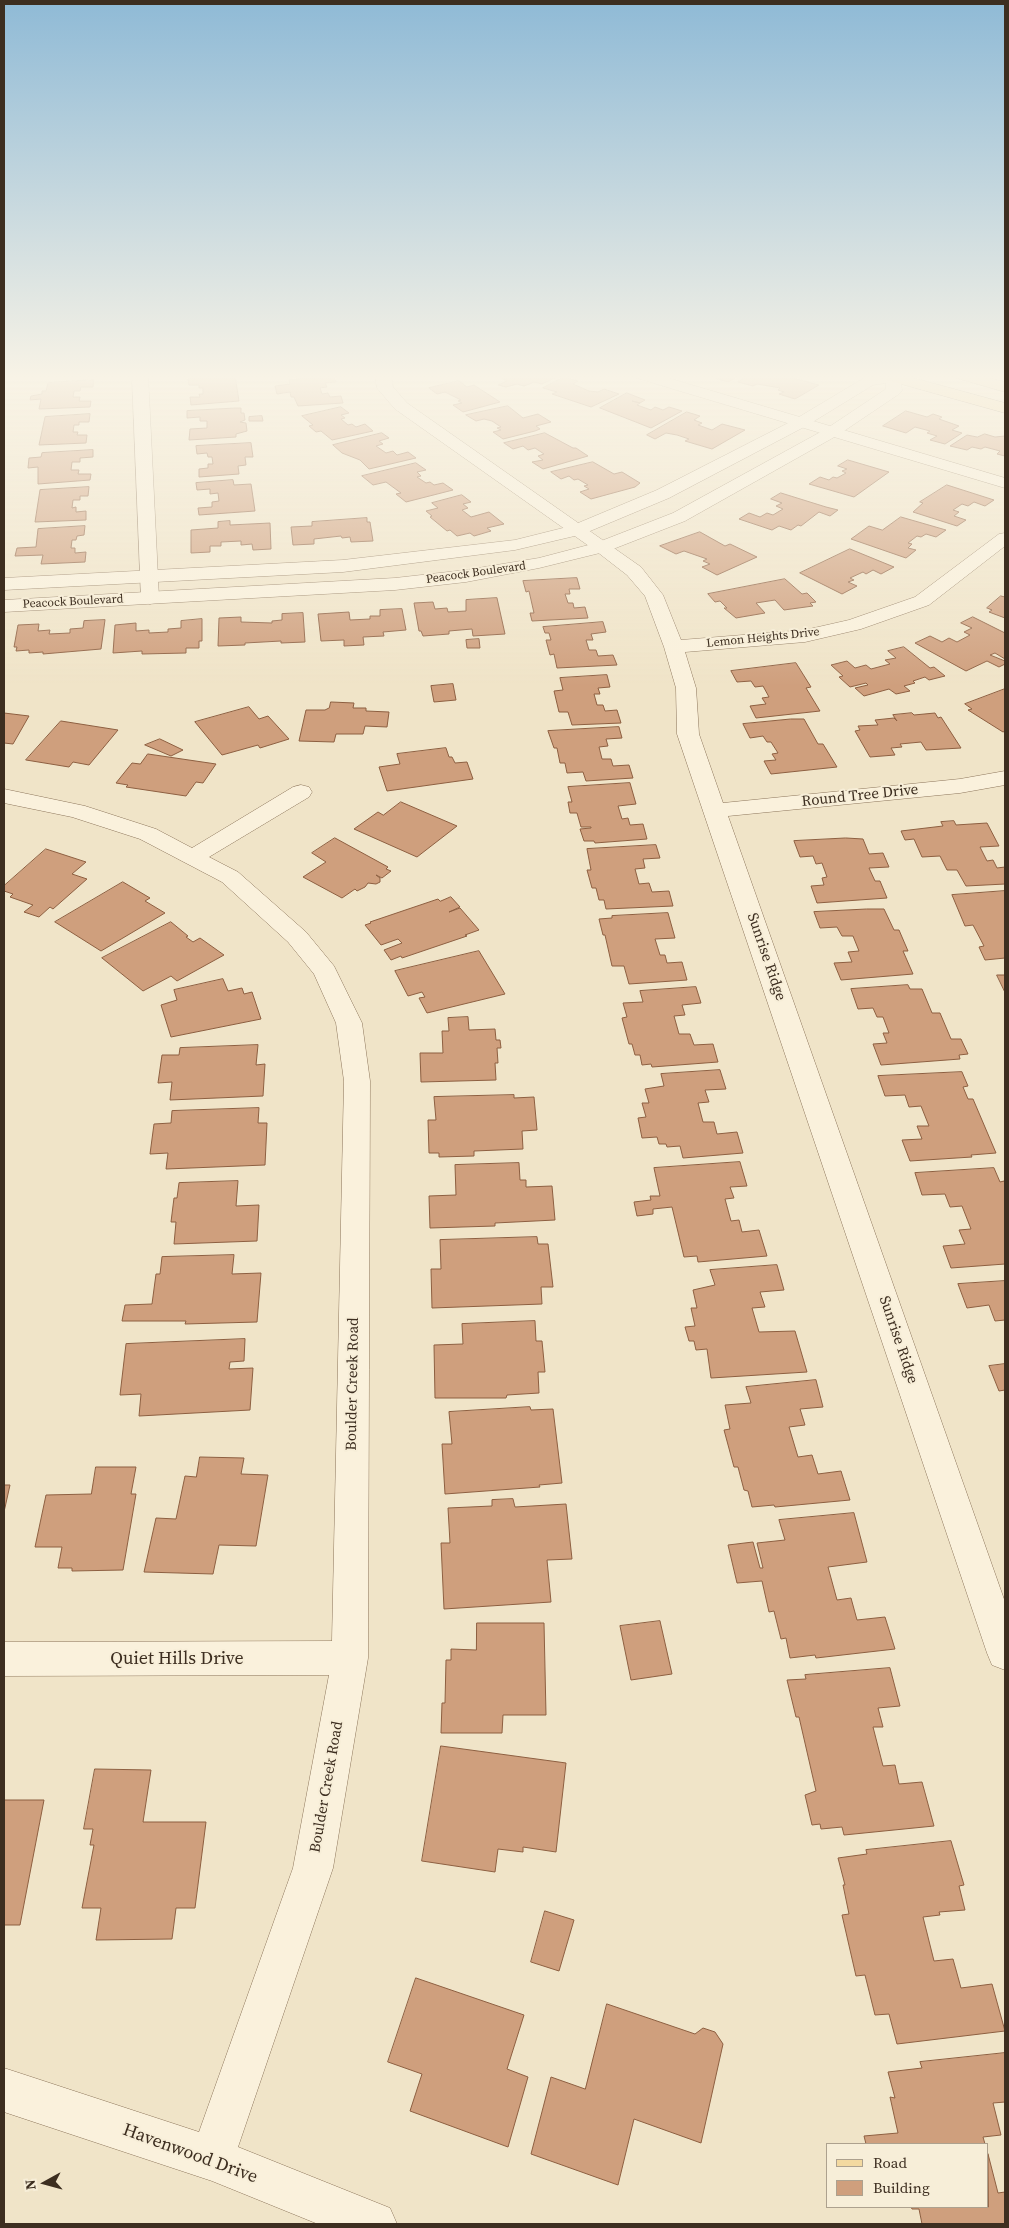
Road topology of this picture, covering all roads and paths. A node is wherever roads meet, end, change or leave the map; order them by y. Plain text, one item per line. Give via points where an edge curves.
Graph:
1 (145, 478) edge
2 (504, 478) edge
3 (694, 478) edge
4 (749, 478) edge
5 (988, 478) edge
6 (1005, 483) edge
7 (577, 530) junction
8 (1005, 538) edge
9 (602, 547) junction
10 (149, 576) junction
11 (4, 584) edge
12 (150, 598) junction
13 (4, 606) edge
14 (674, 647) junction
15 (1005, 778) edge
16 (301, 792) dead end
17 (4, 796) edge
18 (715, 811) junction
19 (193, 857) junction
20 (1005, 1653) edge
21 (350, 1658) junction
22 (4, 1659) edge
23 (4, 2090) edge
24 (212, 2159) junction
25 (374, 2224) edge

1 - 10 street
2 - 7 street, Sunrise Ridge
3 - 7 street, Peacock Boulevard
4 - 9 street, Peacock Boulevard via 678,517
5 - 6 street
7 - 9 street, Sunrise Ridge
7 - 10 street, Peacock Boulevard via 515,545 343,566
8 - 14 street, Lemon Heights Drive via 922,601 854,625 805,636
9 - 12 street, Peacock Boulevard via 466,576 395,584
9 - 14 street, Sunrise Ridge via 634,571 654,595
10 - 11 street, Peacock Boulevard
10 - 12 street
12 - 13 street, Peacock Boulevard
14 - 18 street, Sunrise Ridge via 686,688 688,734
15 - 18 street, Round Tree Drive via 960,786
16 - 19 street
17 - 19 street, Boulder Creek Road via 78,810 148,834
18 - 20 street, Sunrise Ridge
19 - 21 street, Boulder Creek Road via 230,877 296,937 326,972 349,1023 357,1081
21 - 22 street, Quiet Hills Drive
21 - 24 street, Boulder Creek Road via 313,1868
23 - 24 street, Havenwood Drive
24 - 25 street, Havenwood Drive

